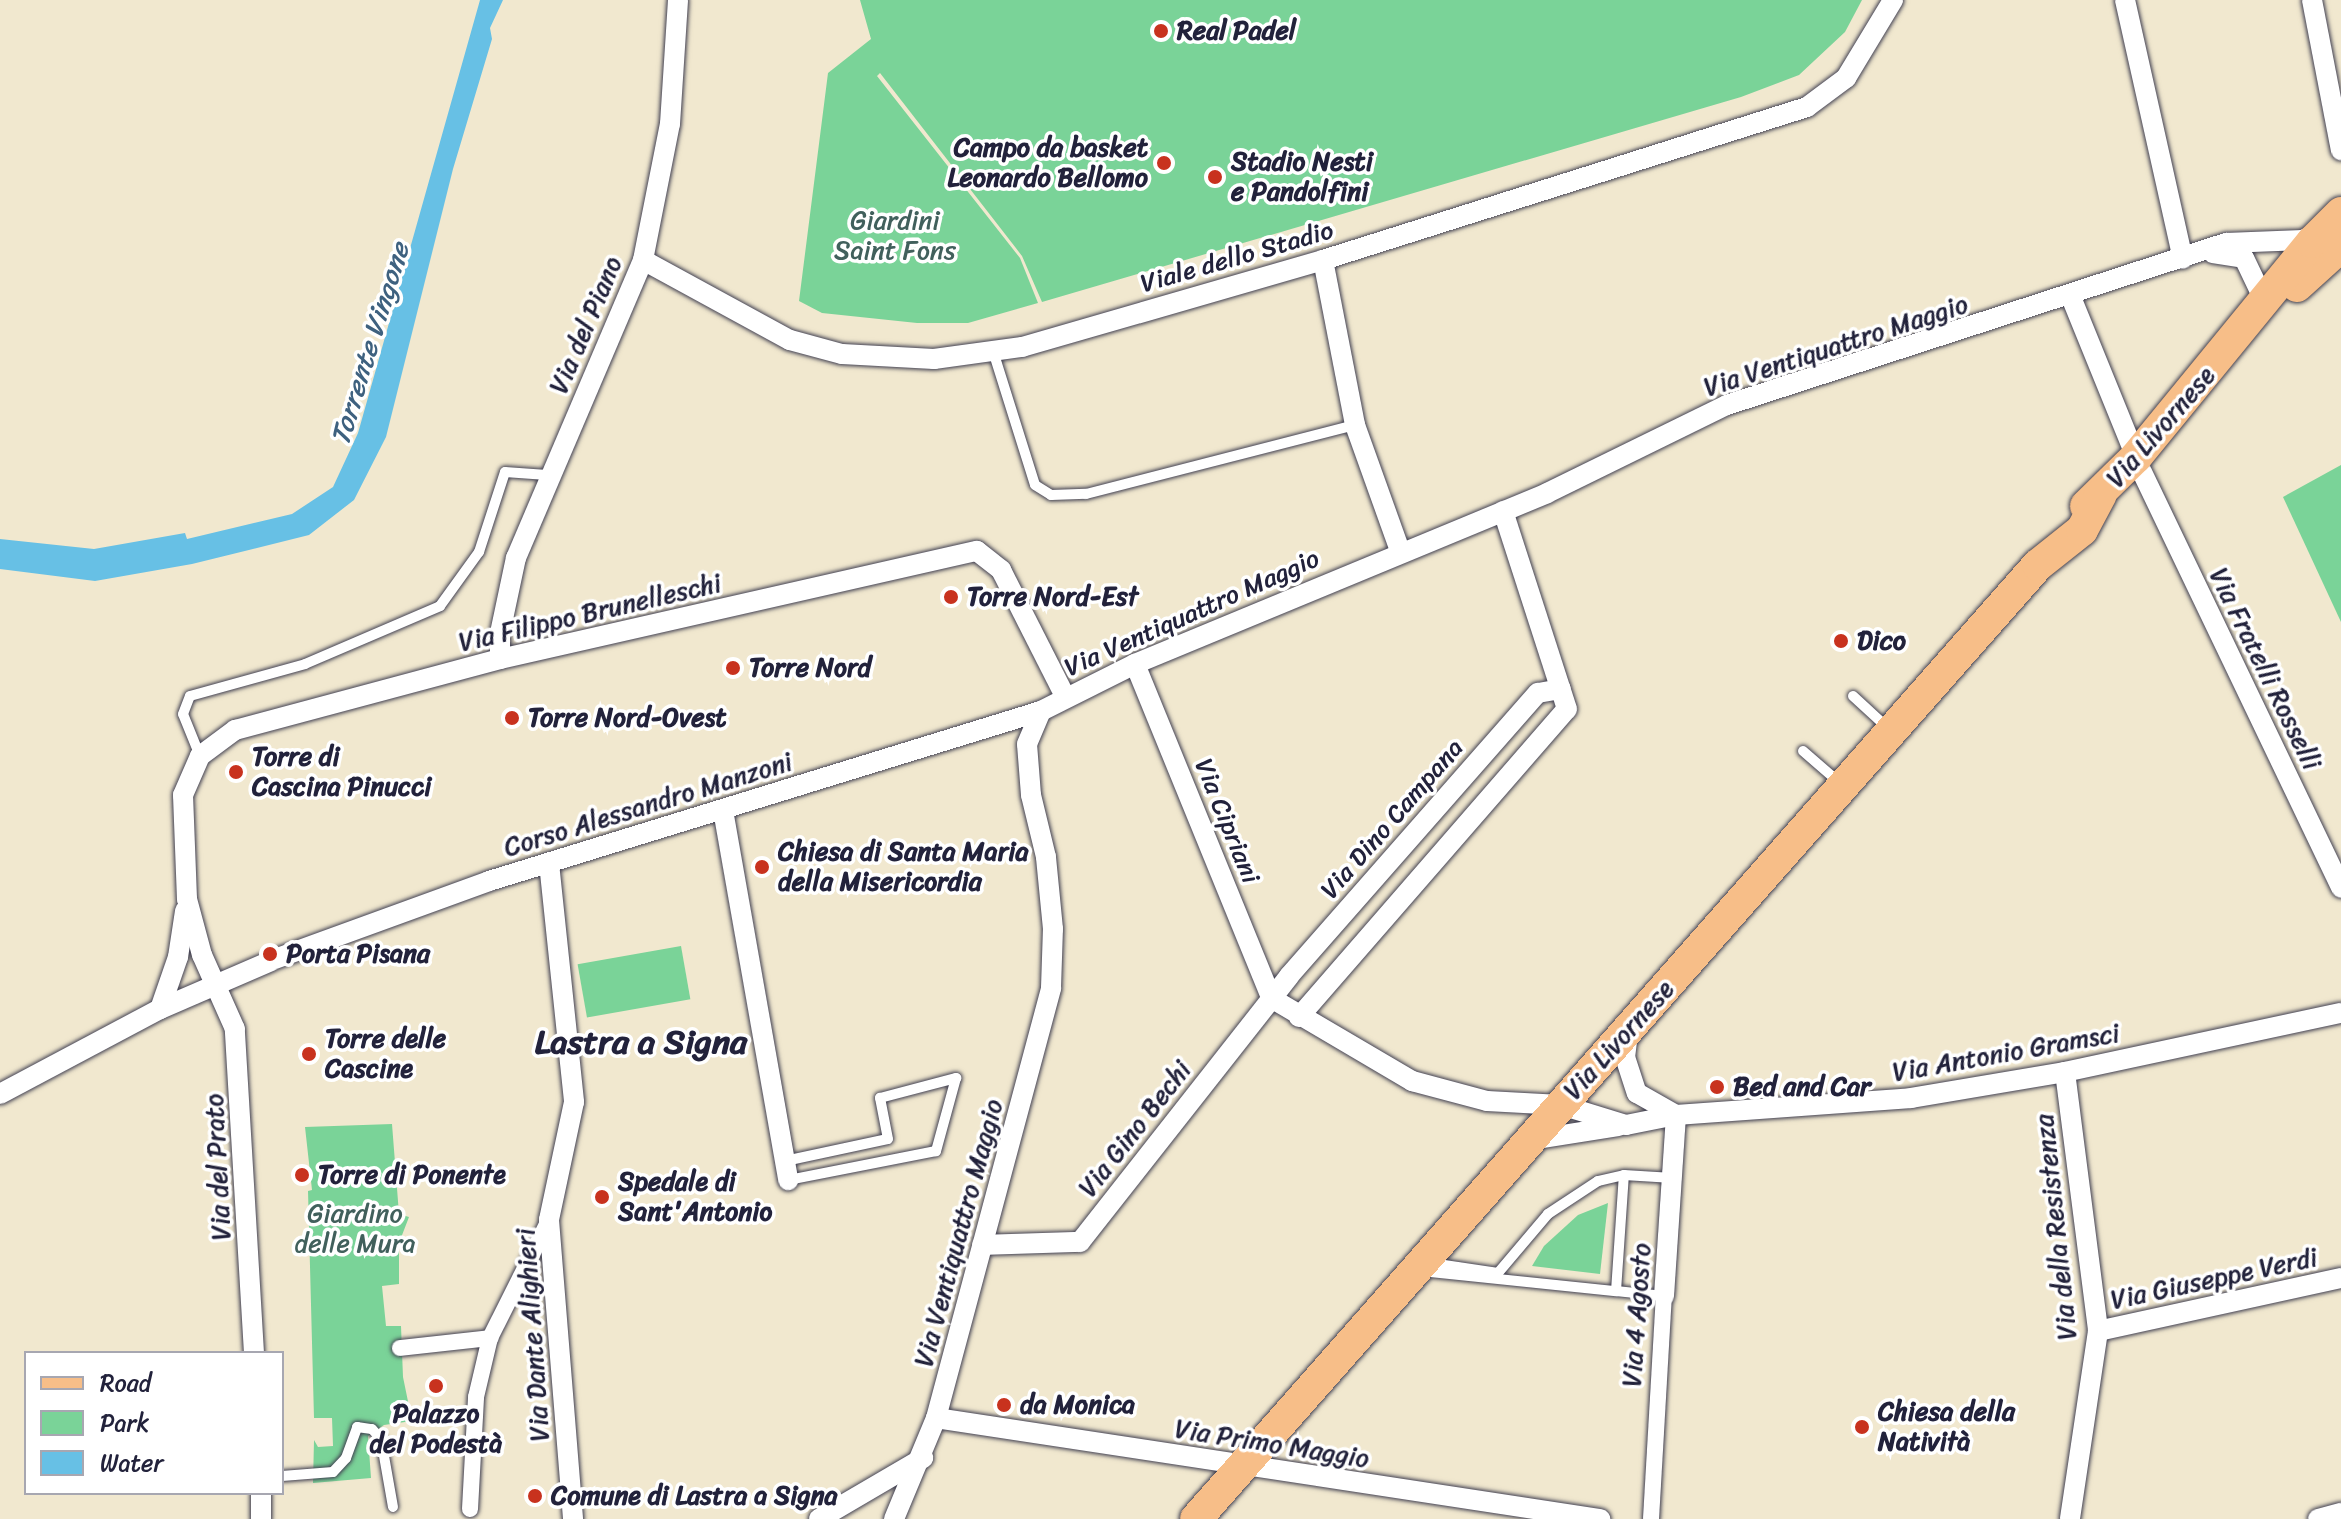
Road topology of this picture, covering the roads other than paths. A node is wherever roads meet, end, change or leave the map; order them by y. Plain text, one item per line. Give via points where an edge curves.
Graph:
1 (678, 0) edge
2 (1893, 0) edge
3 (2125, 0) edge
4 (2312, 0) edge
5 (2341, 150) edge
6 (2336, 230) edge
7 (2190, 256) junction
8 (2244, 258) junction
9 (643, 260) junction
10 (1323, 260) junction
11 (2298, 274) junction
12 (2071, 297) junction
13 (2265, 302) junction
14 (993, 351) junction
15 (2220, 360) junction
16 (1355, 425) junction
17 (2139, 464) junction
18 (547, 475) junction
19 (1503, 511) junction
20 (1400, 551) junction
21 (500, 659) junction
22 (1135, 664) junction
23 (1065, 696) junction
24 (1853, 696) dead end
25 (1564, 699) junction
26 (1041, 711) junction
27 (1892, 731) junction
28 (1803, 751) dead end
29 (200, 756) junction
30 (1843, 786) junction
31 (723, 810) junction
32 (549, 863) junction
33 (2341, 888) edge
34 (187, 899) junction
35 (216, 982) junction
36 (1271, 998) junction
37 (160, 1009) junction
38 (2341, 1013) edge
39 (1299, 1017) junction
40 (1628, 1030) junction
41 (2065, 1072) junction
42 (0, 1094) edge
43 (1561, 1105) junction
44 (1676, 1115) junction
45 (1626, 1125) junction
46 (1531, 1140) junction
47 (786, 1170) junction
48 (1624, 1175) junction
49 (1673, 1178) junction
50 (549, 1220) junction
51 (982, 1245) junction
52 (1418, 1266) junction
53 (2341, 1278) edge
54 (1616, 1291) junction
55 (1664, 1296) junction
56 (2098, 1331) junction
57 (490, 1338) junction
58 (400, 1348) dead end
59 (254, 1351) edge
60 (936, 1418) junction
61 (923, 1458) junction
62 (1244, 1466) junction
63 (284, 1476) edge
64 (261, 1495) edge
65 (393, 1507) dead end
66 (470, 1509) dead end
67 (2341, 1513) edge
68 (261, 1519) edge
69 (573, 1519) edge
70 (819, 1519) edge
71 (894, 1519) edge
72 (1196, 1519) edge
73 (1600, 1519) edge
74 (1651, 1519) edge
75 (2070, 1519) edge
76 (2318, 1519) edge

1 - 9 street, Via del Piano via 670,124
2 - 10 street, Viale dello Stadio via 1846,78 1807,107
3 - 7 street
4 - 5 street
6 - 7 street, Via Ventiquattro Maggio via 2303,240 2243,239
6 - 11 main road, Via Livornese
7 - 8 street, Via Ventiquattro Maggio
7 - 12 street, Via Ventiquattro Maggio
8 - 11 street, Via Ventiquattro Maggio
8 - 13 street
9 - 14 street, Viale dello Stadio via 790,340 842,354 934,359
9 - 18 street, Via del Piano
10 - 14 street, Viale dello Stadio
10 - 16 street
11 - 13 main road, Via Livornese
11 - 15 main road, Via Livornese
12 - 17 street, Via Fratelli Rosselli
12 - 19 street, Via Ventiquattro Maggio via 1727,405
13 - 15 main road, Via Livornese
14 - 16 lane via 1035,485 1051,495 1086,494
15 - 17 main road, Via Livornese
16 - 20 street
17 - 27 main road, Via Livornese via 2101,495 2078,535 2043,560
17 - 33 street, Via Fratelli Rosselli
18 - 21 street, Via del Piano via 516,558 500,633
18 - 29 lane via 505,472 479,552 440,606 305,664 190,696 183,714
19 - 20 street, Via Ventiquattro Maggio
19 - 25 street
20 - 22 street, Via Ventiquattro Maggio
21 - 23 street, Via Filippo Brunelleschi via 977,551 1001,570
21 - 29 street, Via Filippo Brunelleschi via 235,730
22 - 23 street, Via Ventiquattro Maggio
22 - 36 street, Via Cipriani
23 - 26 street, Via Ventiquattro Maggio
24 - 27 lane
25 - 36 street, Via Dino Campana via 1538,693
25 - 39 street
26 - 31 street, Corso Alessandro Manzoni
26 - 51 street, Via Ventiquattro Maggio via 1027,744 1047,871 1051,988
27 - 30 main road, Via Livornese
28 - 30 lane
29 - 34 street, Via Filippo Brunelleschi via 183,795
30 - 40 main road, Via Livornese
31 - 32 street, Corso Alessandro Manzoni
31 - 47 street
32 - 35 street, Corso Alessandro Manzoni
32 - 50 street, Via Dante Alighieri via 574,1102
34 - 35 street, Via Filippo Brunelleschi
34 - 37 street, Via Filippo Brunelleschi via 178,957
35 - 37 street, Corso Alessandro Manzoni
35 - 59 street, Via del Prato via 235,1029
36 - 39 street
36 - 51 street, Via Gino Bechi via 1080,1242
37 - 42 street, Corso Alessandro Manzoni
38 - 41 street, Via Antonio Gramsci
39 - 43 street, Via Antonio Gramsci via 1380,1065 1443,1092 1487,1101
40 - 43 main road, Via Livornese
40 - 44 street via 1625,1057 1633,1085
41 - 44 street, Via Antonio Gramsci via 1911,1098
41 - 56 street, Via della Resistenza
43 - 45 street, Via Antonio Gramsci
43 - 46 main road, Via Livornese
44 - 45 street, Via Antonio Gramsci
44 - 49 street, Via 4 Agosto
45 - 46 street, Via Antonio Gramsci
46 - 52 main road, Via Livornese
47 - 47 lane via 888,1139 880,1098 956,1078 936,1151
48 - 49 lane
48 - 52 lane via 1598,1181 1548,1214 1498,1273
48 - 54 lane
49 - 55 street, Via 4 Agosto
50 - 57 street
50 - 69 street, Via Dante Alighieri
51 - 60 street, Via Ventiquattro Maggio
52 - 54 lane
52 - 62 main road, Via Livornese
53 - 56 street, Via Giuseppe Verdi
54 - 55 lane
55 - 74 street, Via 4 Agosto
56 - 75 street, Via della Resistenza
57 - 58 street
57 - 66 street via 476,1397
60 - 61 street, Via Ventiquattro Maggio
60 - 62 street, Via Primo Maggio
61 - 70 street
61 - 71 street, Via Ventiquattro Maggio
62 - 72 main road, Via Livornese
62 - 73 street, Via Primo Maggio
63 - 65 lane via 333,1472 346,1458 357,1427 372,1429 381,1439
64 - 68 street
67 - 76 street

